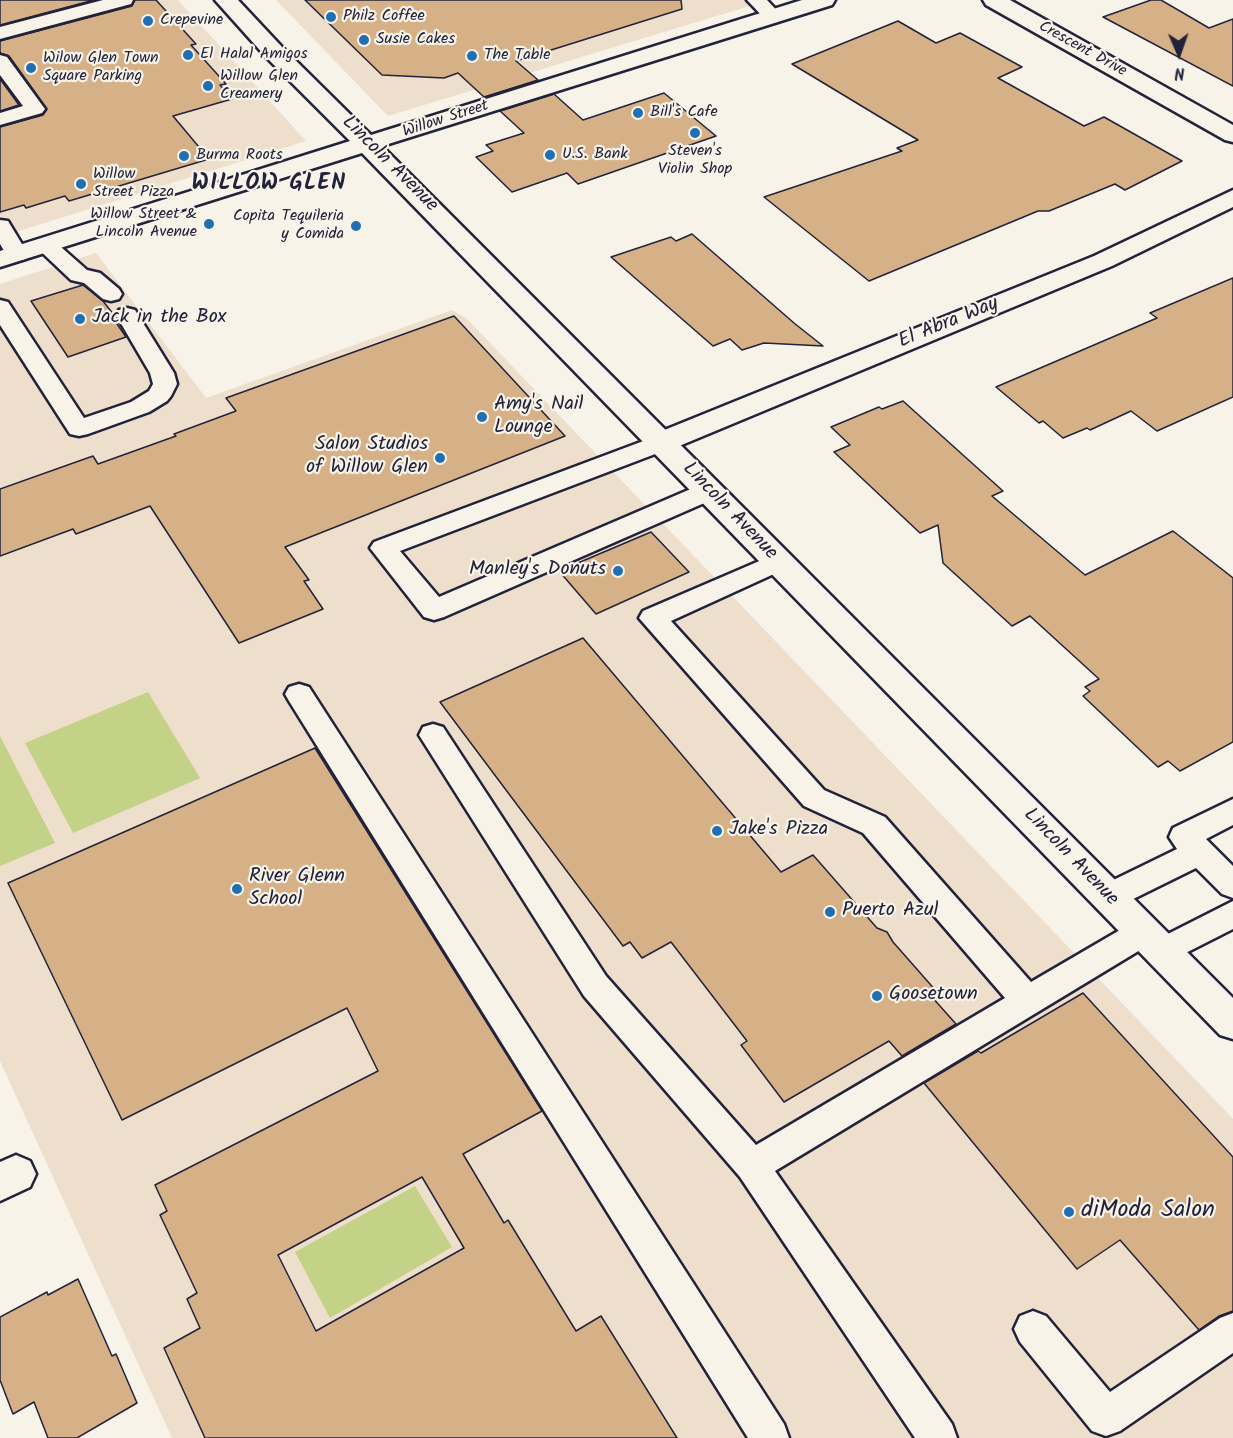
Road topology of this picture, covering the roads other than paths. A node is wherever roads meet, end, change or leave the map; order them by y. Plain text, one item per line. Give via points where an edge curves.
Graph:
1 (123, 0) edge
2 (226, 0) edge
3 (756, 0) edge
4 (994, 0) edge
5 (815, 1) edge
6 (773, 16) junction
7 (0, 33) edge
8 (0, 61) edge
9 (0, 70) edge
10 (0, 119) edge
11 (1233, 135) edge
12 (369, 144) junction
13 (1233, 197) edge
14 (0, 226) edge
15 (45, 245) junction
16 (8, 257) edge
17 (111, 294) dead end
18 (0, 307) edge
19 (128, 315) dead end
20 (662, 442) junction
21 (709, 491) junction
22 (778, 562) junction
23 (299, 694) dead end
24 (434, 735) dead end
25 (1233, 811) edge
26 (1199, 852) junction
27 (1229, 875) edge
28 (1108, 897) junction
29 (1233, 914) edge
30 (1152, 942) junction
31 (1026, 1001) junction
32 (1233, 1023) edge
33 (752, 1166) junction
34 (1033, 1329) dead end
35 (1233, 1331) edge
36 (770, 1438) edge
37 (938, 1438) edge

1 - 7 lane
2 - 12 main road, Lincoln Avenue
3 - 6 lane
4 - 11 main road, Crescent Drive
5 - 6 main road, Willow Street
6 - 12 main road, Willow Street
8 - 10 lane via 35,109
9 - 10 lane via 31,111
12 - 15 main road, Willow Street
12 - 20 main road, Lincoln Avenue
13 - 20 main road, El Abra Way via 1103,261
14 - 16 lane
15 - 16 main road, Willow Street
15 - 17 lane via 79,275 92,278
18 - 19 lane via 79,428 140,407 159,396 165,384
20 - 21 main road, Lincoln Avenue
20 - 21 lane via 383,548 434,610
21 - 22 main road, Lincoln Avenue
22 - 28 main road, Lincoln Avenue
22 - 31 lane via 653,618 814,798 874,825
23 - 36 lane
24 - 33 lane via 595,986
25 - 26 lane via 1185,837
26 - 27 lane
26 - 28 lane
28 - 30 main road, Lincoln Avenue
29 - 30 lane
30 - 31 lane
30 - 32 main road, Lincoln Avenue
31 - 33 lane
33 - 37 lane
34 - 35 lane via 1106,1417

